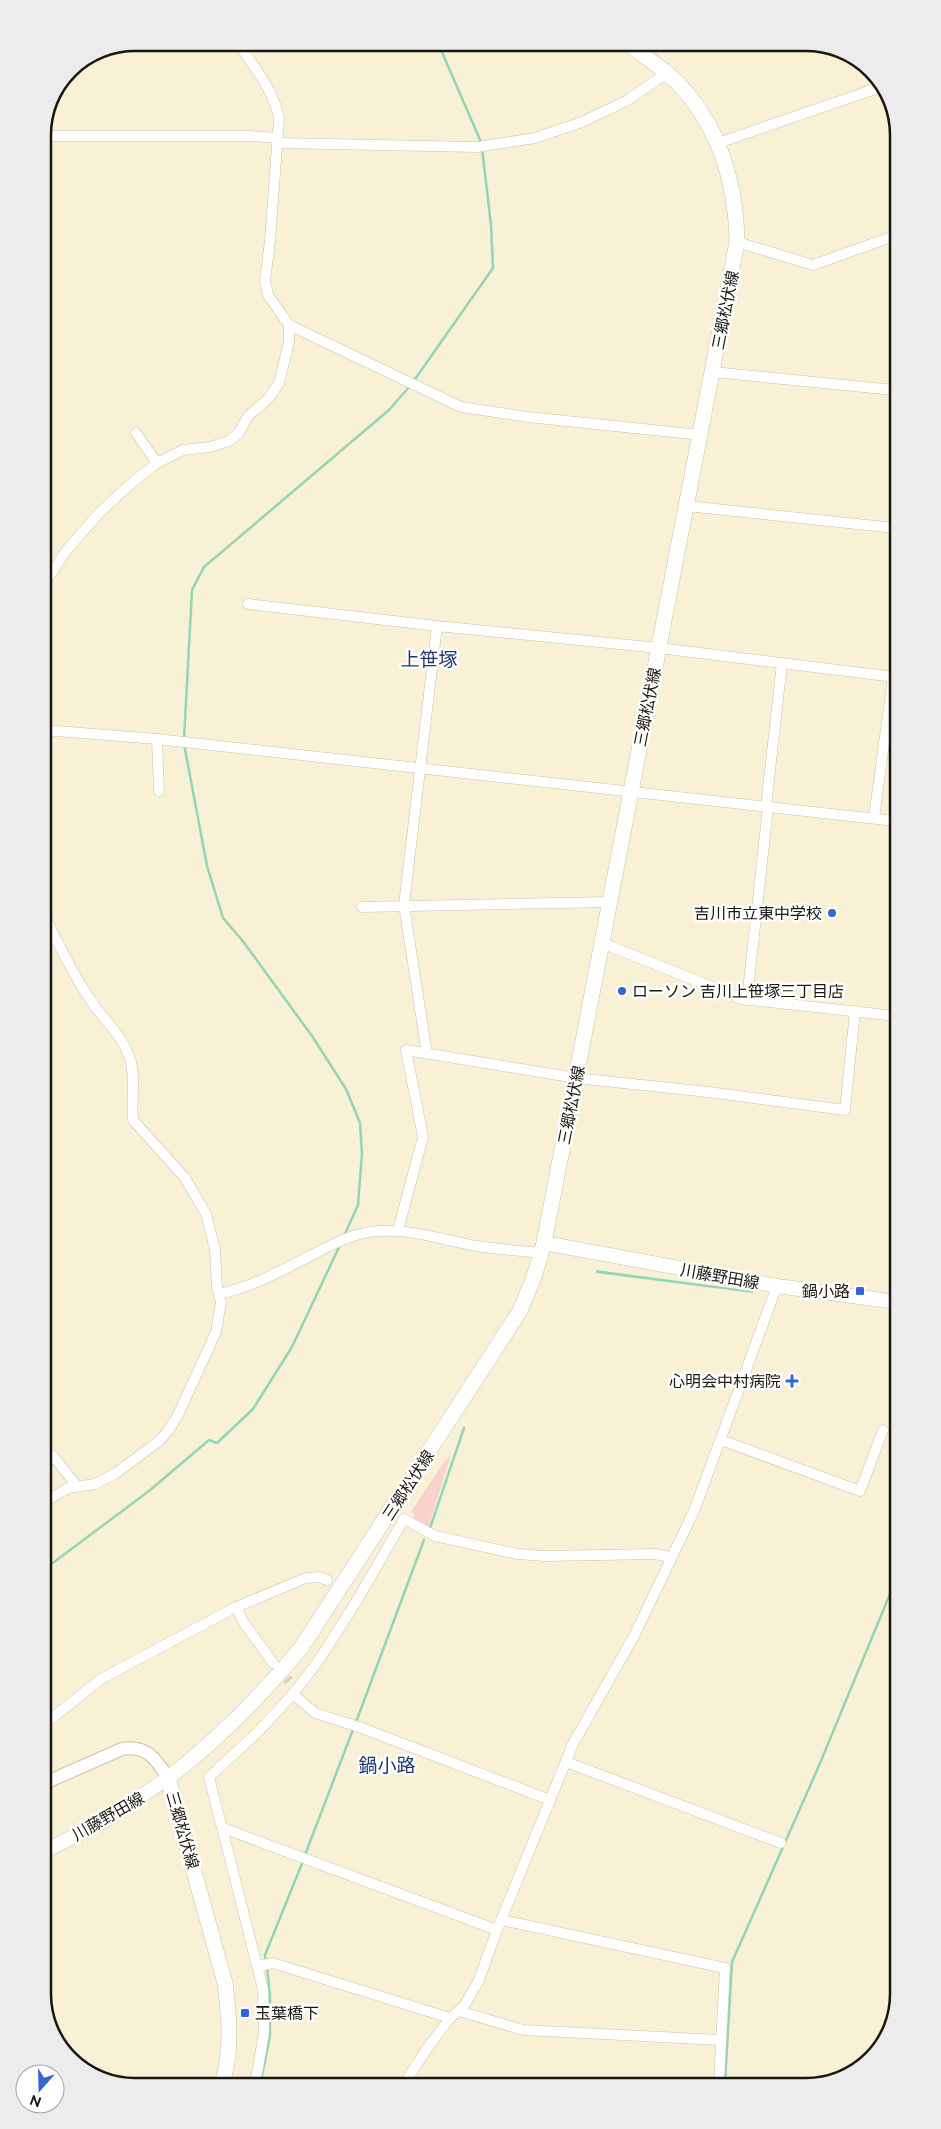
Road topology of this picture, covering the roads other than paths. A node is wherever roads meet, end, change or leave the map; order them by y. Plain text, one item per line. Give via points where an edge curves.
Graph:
1 (243, 51) edge
2 (638, 51) edge
3 (667, 73) junction
4 (876, 89) edge
5 (51, 136) edge
6 (278, 140) junction
7 (718, 143) junction
8 (890, 237) edge
9 (737, 242) junction
10 (289, 325) junction
11 (713, 372) junction
12 (890, 390) edge
13 (700, 435) junction
14 (138, 436) dead end
15 (157, 462) junction
16 (687, 506) junction
17 (890, 527) edge
18 (51, 574) edge
19 (248, 604) dead end
20 (437, 626) junction
21 (659, 648) junction
22 (782, 663) junction
23 (890, 676) edge
24 (890, 705) edge
25 (51, 731) edge
26 (157, 739) junction
27 (419, 768) junction
28 (159, 791) dead end
29 (631, 792) junction
30 (767, 806) junction
31 (874, 818) junction
32 (890, 820) edge
33 (609, 902) junction
34 (404, 905) junction
35 (362, 907) dead end
36 (51, 931) edge
37 (602, 942) junction
38 (748, 1000) junction
39 (855, 1011) junction
40 (890, 1015) edge
41 (427, 1054) junction
42 (576, 1078) junction
43 (398, 1230) junction
44 (542, 1248) junction
45 (777, 1286) junction
46 (220, 1294) junction
47 (890, 1301) edge
48 (883, 1430) dead end
49 (721, 1440) junction
50 (51, 1457) edge
51 (77, 1486) junction
52 (51, 1498) edge
53 (670, 1557) junction
54 (327, 1580) dead end
55 (236, 1608) junction
56 (273, 1662) tunnel mouth
57 (289, 1681) tunnel mouth
58 (294, 1692) junction
59 (51, 1719) edge
60 (566, 1762) junction
61 (168, 1778) junction
62 (51, 1780) edge
63 (550, 1800) junction
64 (223, 1828) junction
65 (781, 1843) dead end
66 (51, 1848) edge
67 (502, 1920) junction
68 (497, 1930) junction
69 (258, 1966) junction
70 (459, 2011) junction
71 (450, 2018) junction
72 (722, 2040) junction
73 (222, 2078) edge
74 (256, 2078) edge
75 (408, 2078) edge
76 (719, 2078) edge

1 - 6 street via 274,102 279,118
2 - 3 main road, 三郷松伏線
3 - 6 street via 626,102 535,138 477,147
3 - 7 main road, 三郷松伏線 via 690,98
4 - 7 street
5 - 6 street via 250,136
6 - 10 street via 265,287
7 - 9 main road, 三郷松伏線 via 736,205
8 - 9 street via 813,266
9 - 11 main road, 三郷松伏線
10 - 13 street via 461,407
10 - 15 street via 289,342 279,383 268,399 248,416 239,433 221,445 183,450
11 - 12 street
11 - 13 main road, 三郷松伏線
13 - 16 main road, 三郷松伏線
14 - 15 street
15 - 18 street via 100,512
16 - 17 street
16 - 21 main road, 三郷松伏線
19 - 20 street
20 - 21 street
20 - 27 street
21 - 22 street
21 - 29 main road, 三郷松伏線
22 - 23 street
22 - 30 street
24 - 31 street
25 - 26 street
26 - 27 street
26 - 28 street
27 - 29 street
27 - 34 street
29 - 30 street
29 - 33 main road, 三郷松伏線
30 - 31 street
30 - 38 street
31 - 32 street
33 - 34 street
33 - 37 main road, 三郷松伏線
34 - 35 street
34 - 41 street
36 - 46 street via 78,981 121,1039 129,1056 133,1120 185,1178 206,1214
37 - 38 street
37 - 42 main road, 三郷松伏線
38 - 39 street
39 - 40 street
39 - 42 street via 845,1110
41 - 42 street
41 - 43 street via 406,1050 423,1137
42 - 44 main road, 三郷松伏線
43 - 44 street via 479,1246
43 - 46 street via 358,1234 242,1289
44 - 45 main road, 川藤野田線
44 - 61 main road, 三郷松伏線 via 520,1311 301,1648 240,1716
45 - 47 main road, 川藤野田線
45 - 49 street
46 - 51 street via 216,1332 168,1431 137,1460 116,1473 95,1484
48 - 49 street via 860,1491
49 - 53 street via 694,1511
50 - 51 street
51 - 52 street
53 - 58 street via 655,1554 518,1554 435,1536 404,1520 351,1610
53 - 60 street via 646,1611
54 - 55 street via 306,1578
55 - 56 street
55 - 59 street via 101,1679
57 - 58 street
58 - 63 street via 315,1713
58 - 64 street via 258,1732 210,1777
60 - 63 street
60 - 65 street
61 - 62 street via 149,1754 134,1747 122,1749
61 - 66 main road, 川藤野田線 via 134,1802
61 - 73 main road, 三郷松伏線 via 225,1983 229,2015 228,2048
63 - 67 street
64 - 68 street
64 - 69 street
67 - 68 street
67 - 72 street via 725,1968
68 - 70 street via 478,1982
69 - 71 street via 273,1963
69 - 74 street via 263,1989 264,2033
70 - 71 street
70 - 72 street via 523,2030
71 - 75 street
72 - 76 street

